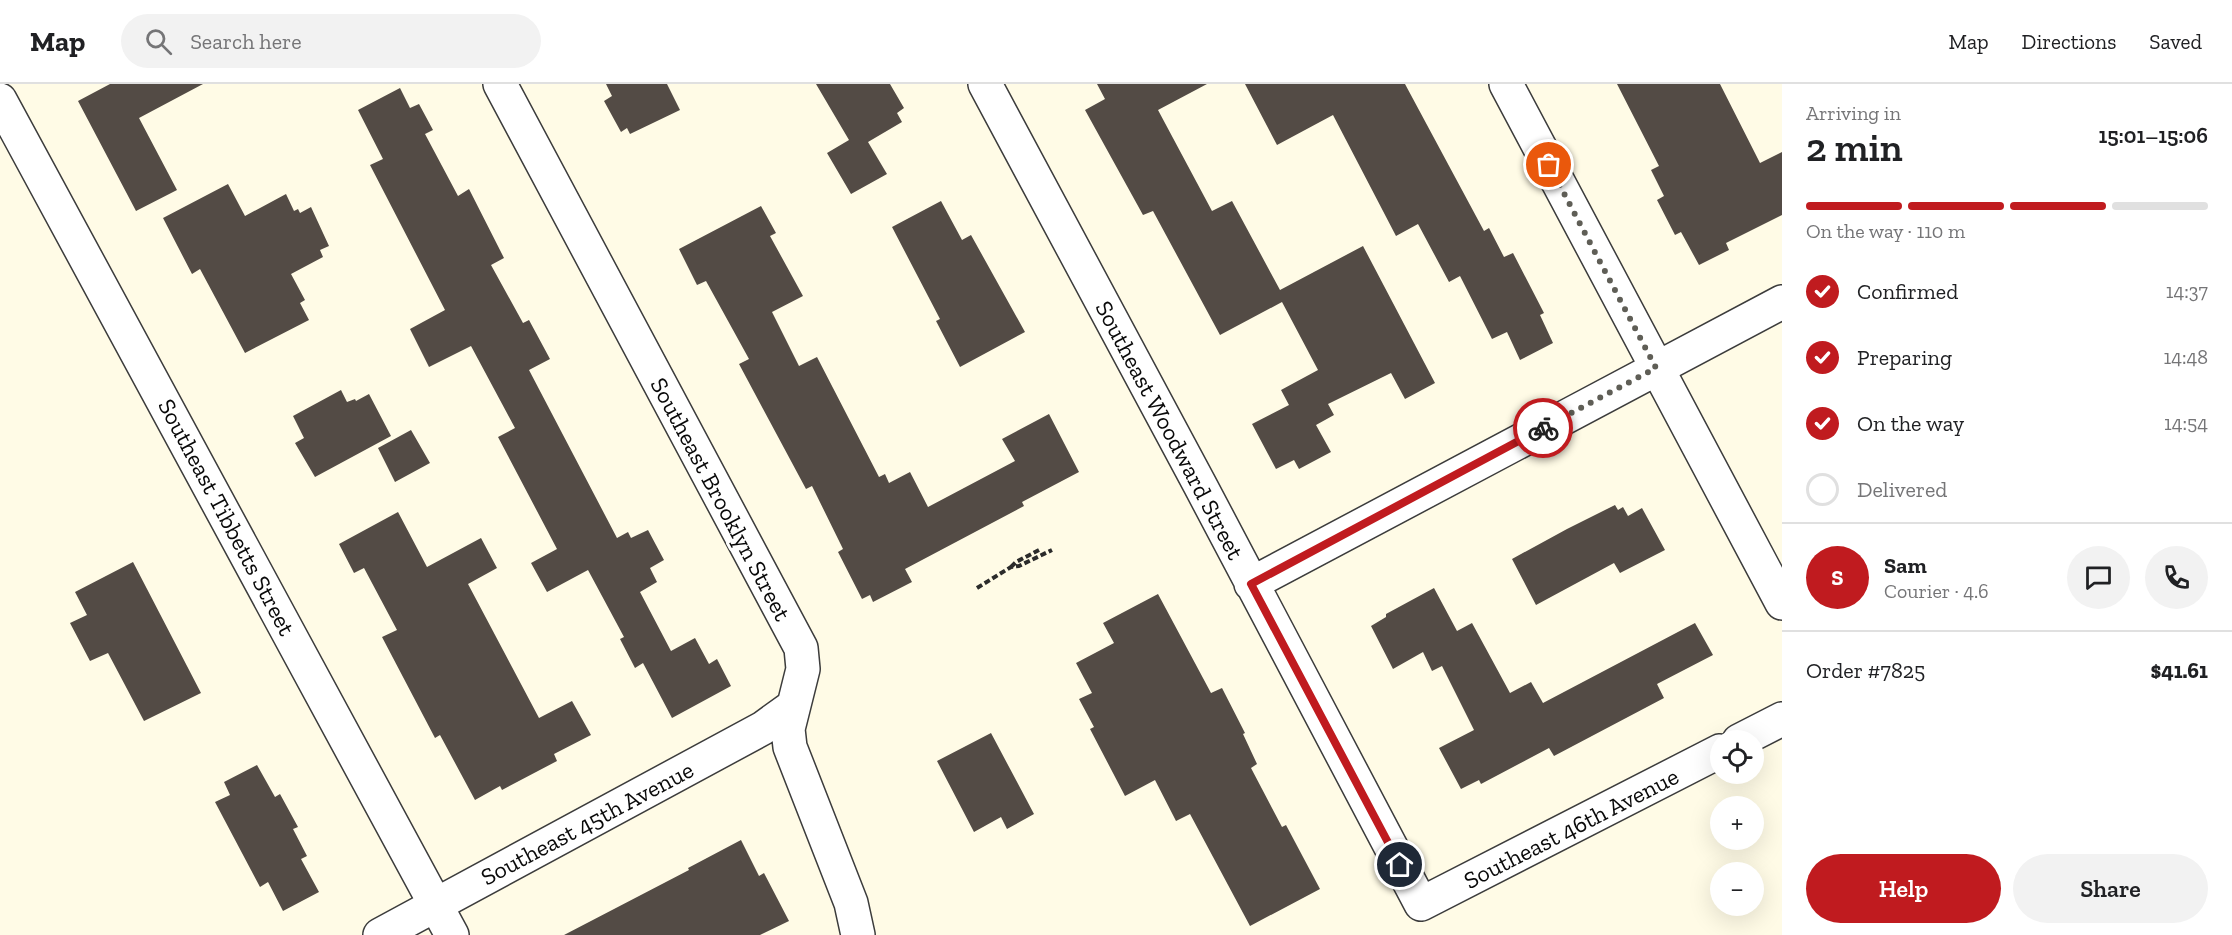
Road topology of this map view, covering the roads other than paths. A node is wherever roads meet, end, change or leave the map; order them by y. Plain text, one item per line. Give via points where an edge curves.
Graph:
1 (500, 84) edge
2 (985, 84) edge
3 (1506, 84) edge
4 (0, 100) edge
5 (1782, 302) edge
6 (1656, 368) junction
7 (1251, 584) junction
8 (1782, 603) edge
9 (792, 707) junction
10 (1782, 719) edge
11 (1760, 730) edge
12 (1710, 756) edge
13 (437, 904) junction
14 (1421, 904) joint
15 (380, 935) edge
16 (452, 935) edge
17 (858, 935) edge

1 - 9 street, Southeast Brooklyn Street via 801,648 803,669
2 - 7 street, Southeast Woodward Street
3 - 6 street
4 - 13 street, Southeast Tibbetts Street
5 - 6 street
6 - 7 street
6 - 8 street
7 - 14 street, Southeast Woodward Street
9 - 13 street, Southeast 45th Avenue via 763,728
9 - 17 street, Southeast Brooklyn Street via 790,747 851,903
10 - 11 street
12 - 14 street, Southeast 46th Avenue
13 - 15 street, Southeast 45th Avenue
13 - 16 street, Southeast Tibbetts Street

